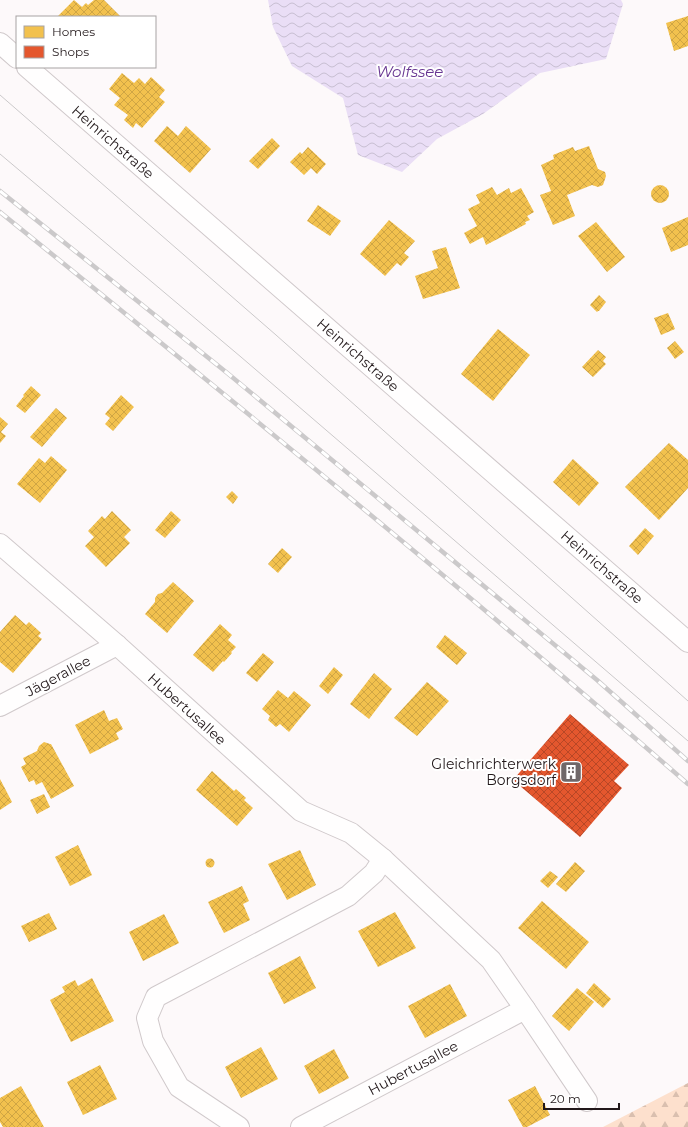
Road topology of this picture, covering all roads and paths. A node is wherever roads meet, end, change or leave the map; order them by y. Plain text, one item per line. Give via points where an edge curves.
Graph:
1 (0, 43) edge
2 (16, 57) edge
3 (28, 68) edge
4 (0, 544) edge
5 (688, 642) edge
6 (117, 645) junction
7 (0, 706) edge
8 (383, 859) junction
9 (525, 1009) junction
10 (587, 1100) dead end
11 (239, 1127) edge
12 (301, 1127) edge

1 - 2 street
3 - 5 street, Heinrichstraße
4 - 6 street, Hubertusallee
6 - 7 street, Jägerallee
6 - 8 street, Hubertusallee via 300,811 351,833
8 - 9 street, Hubertusallee via 491,960
8 - 11 street via 374,873 348,896 156,997 147,1018 153,1041 179,1087
9 - 10 street, Hubertusallee
9 - 12 street, Hubertusallee

